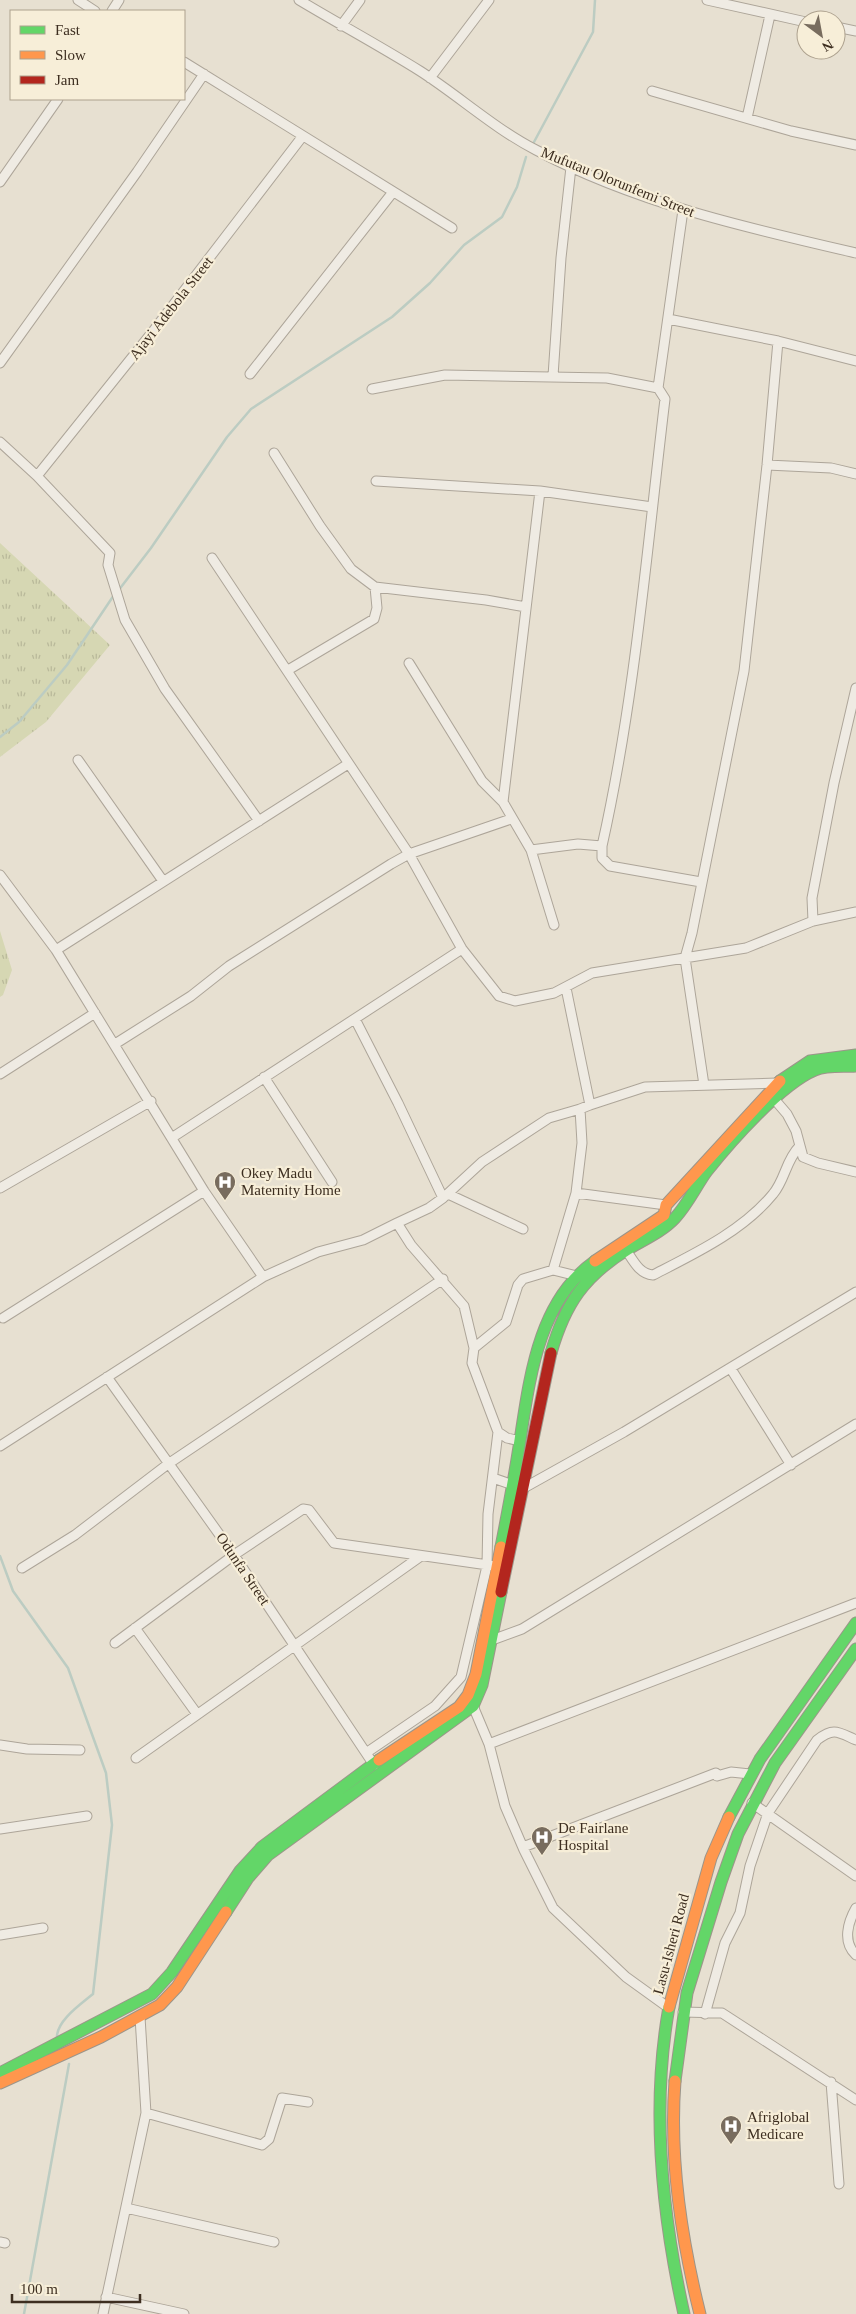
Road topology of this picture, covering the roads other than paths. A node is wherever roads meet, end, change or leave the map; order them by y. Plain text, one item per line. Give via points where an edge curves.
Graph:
1 (78, 0) edge
2 (299, 0) edge
3 (360, 0) edge
4 (489, 0) edge
5 (707, 0) edge
6 (93, 10) edge
7 (770, 16) junction
8 (796, 20) edge
9 (341, 26) junction
10 (185, 63) edge
11 (204, 74) junction
12 (430, 78) junction
13 (652, 91) dead end
14 (57, 100) edge
15 (747, 118) junction
16 (302, 137) junction
17 (856, 145) edge
18 (571, 167) junction
19 (0, 182) edge
20 (393, 192) junction
21 (683, 210) junction
22 (452, 228) dead end
23 (856, 253) edge
24 (668, 319) junction
25 (778, 341) junction
26 (856, 360) edge
27 (0, 363) edge
28 (250, 374) dead end
29 (553, 376) junction
30 (658, 388) junction
31 (372, 389) dead end
32 (0, 442) edge
33 (274, 453) dead end
34 (767, 465) junction
35 (856, 474) edge
36 (37, 476) junction
37 (376, 481) dead end
38 (540, 490) junction
39 (652, 507) junction
40 (212, 558) dead end
41 (375, 587) junction
42 (526, 607) junction
43 (409, 663) dead end
44 (288, 670) junction
45 (856, 688) edge
46 (78, 760) dead end
47 (348, 764) junction
48 (503, 802) junction
49 (512, 820) junction
50 (258, 821) junction
51 (602, 846) junction
52 (530, 850) junction
53 (409, 854) junction
54 (0, 875) edge
55 (163, 880) junction
56 (701, 882) junction
57 (856, 912) edge
58 (813, 921) junction
59 (554, 925) dead end
60 (462, 949) junction
61 (56, 950) junction
62 (685, 958) junction
63 (566, 988) junction
64 (95, 1012) junction
65 (355, 1019) junction
66 (115, 1044) junction
67 (856, 1055) edge
68 (856, 1066) edge
69 (0, 1074) edge
70 (264, 1077) junction
71 (777, 1083) junction
72 (704, 1085) junction
73 (775, 1100) junction
74 (151, 1102) junction
75 (590, 1105) junction
76 (580, 1108) junction
77 (173, 1137) junction
78 (799, 1147) junction
79 (856, 1172) edge
80 (332, 1182) dead end
81 (0, 1188) edge
82 (204, 1191) junction
83 (576, 1193) junction
84 (446, 1196) junction
85 (666, 1205) junction
86 (397, 1223) junction
87 (523, 1229) dead end
88 (626, 1250) junction
89 (553, 1270) junction
90 (577, 1276) junction
91 (263, 1277) junction
92 (443, 1279) junction
93 (856, 1292) edge
94 (3, 1318) dead end
95 (474, 1348) junction
96 (731, 1369) junction
97 (106, 1377) junction
98 (856, 1424) edge
99 (498, 1432) junction
100 (520, 1441) junction
101 (0, 1446) edge
102 (168, 1464) junction
103 (791, 1465) junction
104 (493, 1478) junction
105 (517, 1487) junction
106 (234, 1555) junction
107 (420, 1556) junction
108 (491, 1566) junction
109 (22, 1568) dead end
110 (856, 1603) edge
111 (856, 1624) edge
112 (135, 1628) junction
113 (492, 1640) junction
114 (114, 1642) dead end
115 (294, 1644) junction
116 (467, 1647) junction
117 (856, 1650) edge
118 (480, 1652) junction
119 (472, 1706) junction
120 (197, 1714) junction
121 (856, 1740) edge
122 (490, 1744) junction
123 (0, 1745) edge
124 (80, 1750) dead end
125 (366, 1753) junction
126 (136, 1758) dead end
127 (374, 1764) junction
128 (750, 1774) junction
129 (752, 1803) junction
130 (768, 1813) junction
131 (87, 1816) dead end
132 (0, 1829) edge
133 (524, 1850) junction
134 (856, 1876) edge
135 (856, 1908) edge
136 (43, 1928) dead end
137 (0, 1935) edge
138 (856, 1955) edge
139 (670, 2008) junction
140 (683, 2012) junction
141 (705, 2014) junction
142 (140, 2018) junction
143 (0, 2073) edge
144 (831, 2082) junction
145 (0, 2083) edge
146 (856, 2100) edge
147 (308, 2102) dead end
148 (146, 2113) junction
149 (839, 2184) dead end
150 (126, 2208) junction
151 (274, 2242) dead end
152 (106, 2297) junction
153 (103, 2314) edge
154 (184, 2314) edge
155 (684, 2314) edge
156 (700, 2314) edge

1 - 6 street
2 - 9 street, Mufutau Olorunfemi Street
3 - 9 street
4 - 12 street
5 - 7 street
7 - 8 street
7 - 15 street
9 - 12 street, Mufutau Olorunfemi Street
10 - 11 street
11 - 16 street
11 - 27 street
12 - 18 street, Mufutau Olorunfemi Street via 528,146
13 - 15 street
14 - 19 street
15 - 17 street
16 - 20 street
16 - 36 street, Ajayi Adebola Street
18 - 21 street, Mufutau Olorunfemi Street
18 - 29 street
20 - 22 street
20 - 28 street
21 - 23 street, Mufutau Olorunfemi Street
21 - 24 street
24 - 25 street
24 - 30 street
25 - 26 street
25 - 34 street
29 - 30 street via 607,378
29 - 31 street via 445,375
30 - 39 street via 665,399
32 - 36 street
33 - 41 street via 351,569
34 - 35 street via 830,468
34 - 56 street via 744,671
36 - 50 street via 110,553 108,565 125,620 165,689
37 - 38 street
38 - 39 street
38 - 42 street
39 - 51 street via 624,728
40 - 44 street
41 - 42 street
41 - 44 street via 376,614 370,623
42 - 48 street
43 - 48 street via 482,781
44 - 47 street
45 - 58 street via 814,888
46 - 55 street
47 - 50 street
47 - 53 street
48 - 49 street
49 - 52 street
49 - 53 street
50 - 55 street
51 - 52 street via 578,844
51 - 56 street via 602,858 610,866
52 - 59 street
53 - 60 street
53 - 66 street via 228,966 191,996
54 - 61 street
55 - 61 street
56 - 62 street
57 - 58 street
58 - 62 street via 746,948
60 - 63 street via 494,992 509,1000
60 - 65 street
61 - 64 street
62 - 63 street via 592,973
62 - 72 street
63 - 75 street
64 - 66 street
64 - 69 street
65 - 70 street
65 - 84 street
66 - 74 street
67 - 71 main road via 810,1061
68 - 73 main road via 814,1071 801,1077
70 - 77 street
70 - 80 street
71 - 72 street
71 - 85 main road
72 - 75 street via 645,1087
73 - 78 street via 796,1131
73 - 88 main road via 709,1169 674,1219
74 - 77 street
74 - 81 street
75 - 76 street
76 - 83 street via 582,1143
76 - 84 street via 549,1118 503,1148 482,1162
77 - 82 street
78 - 79 street via 803,1157 809,1161
78 - 88 street via 774,1193 748,1217 702,1249 653,1275 641,1271
82 - 91 street
82 - 94 street
83 - 85 street
83 - 89 street
84 - 86 street
84 - 87 street
85 - 90 main road via 664,1215 599,1256
86 - 91 street via 363,1240 318,1252
86 - 92 street
88 - 105 main road via 587,1279 564,1312 557,1328
89 - 90 street
89 - 95 street via 523,1279 518,1284 506,1322
90 - 100 main road via 554,1305 544,1331
91 - 97 street
92 - 95 street via 467,1312
92 - 102 street
93 - 96 street
95 - 99 street via 472,1363
96 - 103 street
96 - 105 street via 569,1464
97 - 101 street
97 - 102 street, Odunfa Street
98 - 103 street
99 - 100 street
99 - 104 street
100 - 105 main road
102 - 106 street, Odunfa Street
102 - 109 street via 75,1535
103 - 113 street via 522,1629
104 - 105 street
104 - 108 street via 488,1514
105 - 108 main road
105 - 113 main road
106 - 107 street via 303,1509 309,1510 334,1543
106 - 112 street
106 - 115 street, Odunfa Street
107 - 108 street
107 - 115 street
108 - 116 street
108 - 118 main road
110 - 122 street
111 - 128 main road, Lasu-Isheri Road
112 - 114 street
112 - 120 street
113 - 119 main road via 482,1685
115 - 120 street
115 - 125 street, Odunfa Street
116 - 118 street
116 - 125 street via 461,1677 453,1689 435,1706
117 - 129 main road, Lasu-Isheri Road via 773,1767
118 - 127 main road via 471,1690 458,1707
119 - 122 street
119 - 142 main road via 268,1855 248,1878 178,1987 160,2005
120 - 126 street
121 - 130 street via 836,1731 827,1732 817,1740
122 - 133 street via 505,1806
123 - 124 street
125 - 127 street, Odunfa Street
127 - 143 main road via 262,1847 240,1871 172,1972 152,1994
128 - 133 street via 731,1772 717,1776 716,1773
128 - 139 main road, Lasu-Isheri Road via 711,1858
129 - 130 street
129 - 140 main road, Lasu-Isheri Road via 726,1867
130 - 134 street
130 - 141 street via 750,1866 740,1913 725,1943
131 - 132 street
133 - 139 street via 552,1908 626,1977
135 - 138 street via 847,1934
136 - 137 street
139 - 155 main road, Lasu-Isheri Road via 663,2055 660,2144 673,2260
140 - 141 street
140 - 156 main road, Lasu-Isheri Road via 677,2057 674,2142 689,2266
141 - 144 street via 722,2013
142 - 145 main road
142 - 148 street
144 - 146 street
144 - 149 street
147 - 148 street via 282,2098 269,2139 262,2145
148 - 150 street
150 - 151 street
150 - 152 street
152 - 153 street
152 - 154 street

